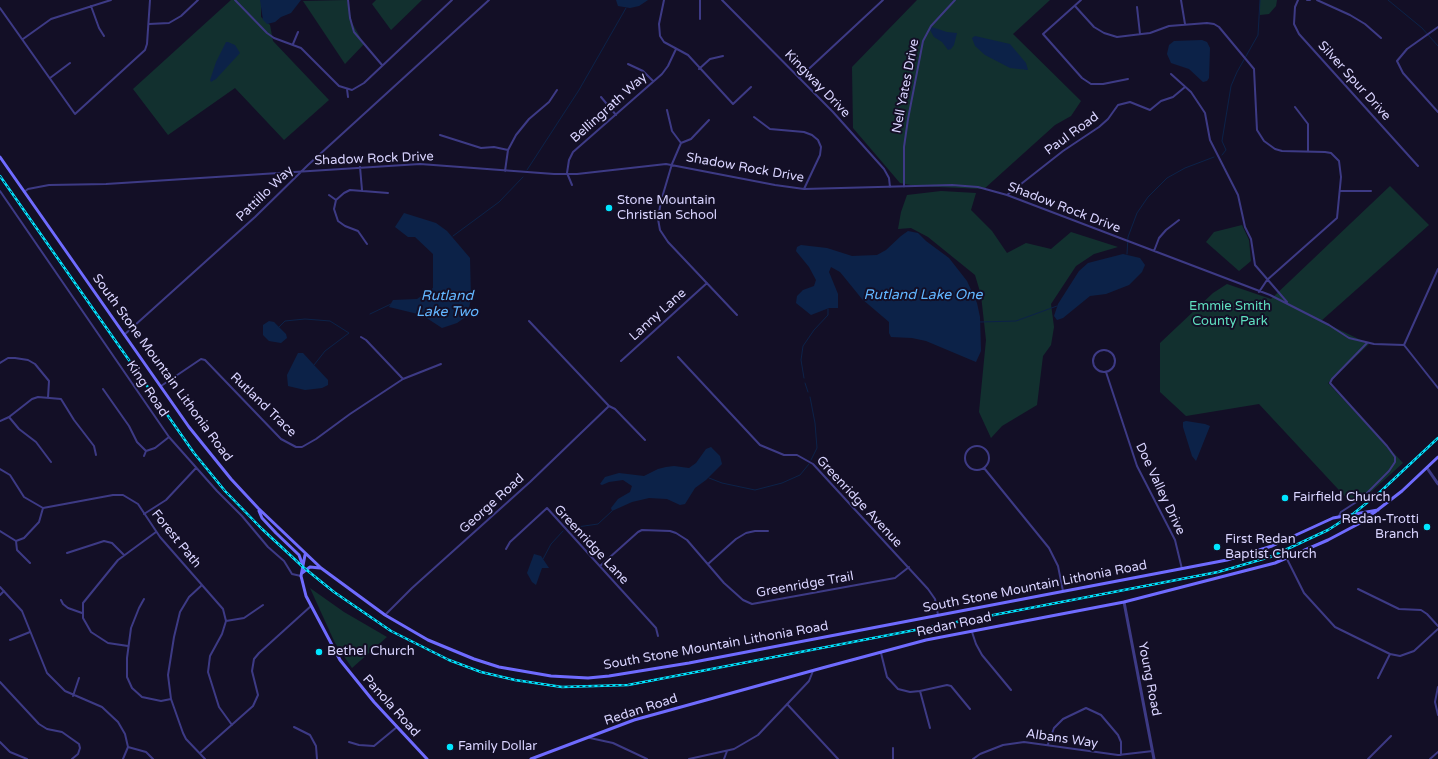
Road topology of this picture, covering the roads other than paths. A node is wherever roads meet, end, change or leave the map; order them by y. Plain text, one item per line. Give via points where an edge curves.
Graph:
1 (111, 0) edge
2 (150, 0) edge
3 (198, 0) edge
4 (235, 0) edge
5 (348, 0) edge
6 (452, 0) edge
7 (488, 0) edge
8 (664, 0) edge
9 (700, 0) edge
10 (722, 0) edge
11 (883, 0) edge
12 (955, 0) edge
13 (1081, 0) edge
14 (1181, 0) edge
15 (1298, 0) edge
16 (1317, 0) edge
17 (91, 6) junction
18 (1075, 6) junction
19 (1137, 7) dead end
20 (0, 8) edge
21 (700, 19) dead end
22 (149, 24) junction
23 (1185, 24) junction
24 (1438, 27) edge
25 (298, 32) dead end
26 (1140, 34) junction
27 (104, 36) dead end
28 (1382, 38) dead end
29 (22, 39) junction
30 (293, 44) junction
31 (676, 49) junction
32 (723, 56) dead end
33 (70, 63) dead end
34 (628, 64) dead end
35 (382, 65) junction
36 (699, 69) junction
37 (1171, 74) dead end
38 (50, 78) junction
39 (800, 78) junction
40 (1128, 78) dead end
41 (653, 81) junction
42 (751, 87) dead end
43 (1185, 87) junction
44 (347, 90) junction
45 (557, 90) dead end
46 (348, 97) dead end
47 (601, 97) dead end
48 (1295, 107) dead end
49 (668, 110) dead end
50 (1438, 112) edge
51 (616, 115) junction
52 (754, 117) dead end
53 (709, 120) dead end
54 (440, 135) dead end
55 (681, 143) junction
56 (508, 150) junction
57 (1308, 150) junction
58 (0, 157) edge
59 (672, 164) junction
60 (1418, 166) dead end
61 (360, 167) junction
62 (302, 171) junction
63 (505, 171) junction
64 (567, 173) junction
65 (572, 184) dead end
66 (890, 187) junction
67 (904, 187) junction
68 (804, 189) junction
69 (362, 190) junction
70 (0, 191) edge
71 (1340, 191) junction
72 (1370, 191) dead end
73 (24, 192) junction
74 (388, 193) dead end
75 (329, 195) dead end
76 (1007, 195) junction
77 (336, 200) junction
78 (1179, 220) dead end
79 (367, 244) dead end
80 (1154, 251) junction
81 (1438, 269) edge
82 (1267, 280) junction
83 (707, 282) junction
84 (1259, 292) junction
85 (1288, 303) junction
86 (737, 315) dead end
87 (529, 321) dead end
88 (124, 335) junction
89 (361, 337) dead end
90 (1367, 343) junction
91 (1404, 345) junction
92 (678, 357) dead end
93 (621, 361) dead end
94 (0, 363) edge
95 (440, 364) dead end
96 (1106, 372) junction
97 (403, 379) junction
98 (160, 387) junction
99 (1438, 388) edge
100 (103, 389) dead end
101 (48, 398) junction
102 (609, 406) junction
103 (9, 417) junction
104 (0, 421) edge
105 (170, 437) junction
106 (646, 440) dead end
107 (146, 451) junction
108 (96, 455) dead end
109 (144, 456) dead end
110 (1438, 457) edge
111 (51, 462) dead end
112 (196, 468) junction
113 (984, 468) junction
114 (1427, 468) junction
115 (0, 469) edge
116 (1438, 484) edge
117 (43, 508) junction
118 (257, 508) junction
119 (1378, 510) junction
120 (144, 514) junction
121 (1339, 516) junction
122 (0, 531) edge
123 (156, 532) junction
124 (768, 532) dead end
125 (16, 541) junction
126 (506, 549) dead end
127 (67, 553) dead end
128 (124, 555) junction
129 (305, 555) junction
130 (1287, 559) junction
131 (30, 563) dead end
132 (708, 564) junction
133 (303, 565) junction
134 (600, 566) junction
135 (908, 567) junction
136 (322, 569) junction
137 (1182, 569) junction
138 (302, 575) junction
139 (202, 585) junction
140 (0, 587) edge
141 (1358, 589) dead end
142 (4, 591) junction
143 (1063, 592) junction
144 (0, 595) edge
145 (144, 599) dead end
146 (61, 600) dead end
147 (1124, 602) junction
148 (263, 605) dead end
149 (311, 606) junction
150 (82, 613) junction
151 (386, 615) junction
152 (939, 616) junction
153 (226, 621) junction
154 (1438, 626) edge
155 (1438, 630) edge
156 (30, 632) junction
157 (972, 632) junction
158 (658, 636) dead end
159 (10, 640) dead end
160 (128, 646) junction
161 (882, 653) junction
162 (1390, 654) junction
163 (813, 671) junction
164 (78, 678) dead end
165 (1378, 678) dead end
166 (0, 682) edge
167 (1438, 687) edge
168 (1011, 690) dead end
169 (920, 691) junction
170 (73, 696) junction
171 (171, 699) junction
172 (788, 704) junction
173 (970, 709) dead end
174 (1438, 715) edge
175 (232, 725) junction
176 (294, 727) dead end
177 (397, 727) junction
178 (930, 728) dead end
179 (1391, 736) dead end
180 (589, 738) junction
181 (0, 742) edge
182 (349, 742) dead end
183 (1048, 744) junction
184 (128, 747) junction
185 (893, 748) dead end
186 (727, 751) junction
187 (1153, 751) junction
188 (1438, 752) edge
189 (200, 753) junction
190 (1121, 755) junction
191 (834, 756) junction
192 (317, 758) edge
193 (26, 759) edge
194 (72, 759) edge
195 (123, 759) edge
196 (153, 759) edge
197 (205, 759) edge
198 (426, 759) edge
199 (531, 759) edge
200 (647, 759) edge
201 (690, 759) edge
202 (724, 759) edge
203 (832, 759) edge
204 (838, 759) edge
205 (893, 759) edge
206 (973, 759) edge
207 (1154, 759) edge
208 (1368, 759) edge
209 (1430, 759) edge

1 - 17 street
2 - 22 street
3 - 22 street via 170,23
4 - 30 street via 267,33
5 - 35 street via 354,32
6 - 35 street
7 - 62 street, Pattillo Way
8 - 31 street via 660,36 664,42
9 - 21 street
10 - 39 street, Kingway Drive
11 - 39 street
12 - 67 street, Nell Yates Drive via 931,26 923,41 904,147
13 - 18 street
14 - 23 street
15 - 60 street, Silver Spur Drive via 1294,24 1299,34
16 - 28 street via 1350,15
17 - 27 street
17 - 29 street via 50,19
18 - 26 street via 1094,27 1104,33 1117,37
18 - 40 street via 1043,34 1082,78 1092,84
19 - 26 street
20 - 29 street
22 - 38 street via 145,50 75,114
23 - 26 street
23 - 57 street via 1207,23 1219,27 1251,64 1254,69 1257,130 1268,144 1282,151
24 - 50 street via 1407,49 1397,61 1403,73
25 - 30 street
29 - 38 street
30 - 44 street via 307,53 338,86
31 - 36 street via 688,55
31 - 41 street, Bellingrath Way via 668,66
32 - 36 street via 710,59
33 - 38 street
34 - 41 street via 643,71
35 - 44 street via 357,88
36 - 42 street via 733,104
37 - 43 street
39 - 66 street, Kingway Drive via 884,169
41 - 51 street, Bellingrath Way
43 - 76 street, Paul Road via 1173,97 1160,101 1150,110 1130,102 1118,105 1099,126
43 - 82 street via 1205,113 1210,140 1238,195 1251,239 1255,265
44 - 46 street
45 - 56 street via 546,106 522,127
47 - 51 street
48 - 57 street via 1308,124
49 - 55 street via 672,131
51 - 64 street, Bellingrath Way via 573,152
52 - 68 street via 770,129 804,132 812,134 818,140 821,147 820,155
53 - 55 street via 691,139
54 - 56 street via 481,148
55 - 59 street
56 - 63 street
57 - 71 street via 1331,154 1339,162
58 - 73 main road, South Stone Mountain Lithonia Road
59 - 64 street, Shadow Rock Drive via 634,166 586,174
59 - 68 street, Shadow Rock Drive
59 - 83 street via 659,212 660,230 668,242
61 - 62 street, Shadow Rock Drive
61 - 63 street, Shadow Rock Drive via 420,164
61 - 69 street
62 - 73 street, Shadow Rock Drive via 112,184 49,185
62 - 88 street, Pattillo Way via 256,217
63 - 64 street, Shadow Rock Drive
64 - 65 street
66 - 67 street, Shadow Rock Drive
66 - 68 street, Shadow Rock Drive
67 - 76 street, Shadow Rock Drive via 978,187
69 - 74 street
69 - 77 street via 350,190
70 - 105 street, King Road
71 - 72 street
71 - 82 street via 1339,213 1335,222
73 - 88 main road, South Stone Mountain Lithonia Road
75 - 77 street
76 - 80 street, Shadow Rock Drive
77 - 79 street via 334,209 338,221 358,231
78 - 80 street via 1162,234
80 - 84 street, Shadow Rock Drive
81 - 91 street
82 - 84 street
82 - 85 street
83 - 86 street
83 - 93 street, Lanny Lane
84 - 85 street, Shadow Rock Drive
85 - 90 street, Shadow Rock Drive via 1349,338
87 - 102 street
88 - 98 main road, South Stone Mountain Lithonia Road
89 - 97 street
90 - 91 street, Shadow Rock Drive
90 - 121 street via 1330,383 1384,442 1395,457 1395,462 1361,499
91 - 99 street
92 - 135 street, Greenridge Avenue via 760,444 784,455 797,455 813,464
94 - 101 street via 8,358 15,358 35,364 49,381
95 - 97 street, Rutland Trace
96 - 96 street via 1114,366 1115,358 1110,352 1103,350 1094,356 1093,363 1096,370
96 - 137 street, Doe Valley Drive via 1137,466 1175,540
97 - 98 street, Rutland Trace via 302,447 296,447 281,439 205,360 198,361
98 - 118 main road, South Stone Mountain Lithonia Road via 209,452
100 - 107 street via 137,442
101 - 103 street via 32,399
101 - 108 street via 61,400 94,446
102 - 106 street
102 - 151 street, George Road
103 - 104 street
103 - 111 street via 18,430 36,442
105 - 107 street
105 - 112 street, King Road
107 - 109 street
110 - 114 main road
112 - 120 street via 166,500
112 - 138 street, King Road via 284,561 292,574
113 - 113 street via 987,452 979,447 971,448 965,457 967,465 974,469
113 - 143 street via 1050,548 1058,566
114 - 116 street
114 - 119 main road
115 - 117 street via 10,475 24,497
117 - 120 street, Forest Path via 113,495 135,501
117 - 125 street via 35,528 24,538
118 - 129 main road, South Stone Mountain Lithonia Road
118 - 133 main road via 262,518 299,555
119 - 121 main road, South Stone Mountain Lithonia Road
119 - 130 main road, Redan Road via 1351,529
120 - 123 street, Forest Path
121 - 137 main road, South Stone Mountain Lithonia Road via 1262,550
122 - 125 street
123 - 128 street
123 - 139 street, Forest Path
124 - 132 street via 746,533
125 - 131 street via 17,550
126 - 134 street, Greenridge Lane via 510,542 546,508
127 - 128 street via 104,541 112,543
128 - 150 street via 85,599
129 - 133 main road, Panola Road
129 - 136 main road, South Stone Mountain Lithonia Road
130 - 147 main road, Redan Road via 1262,568
130 - 162 street via 1304,593 1328,621
132 - 134 street, Greenridge Trail via 676,533 642,530
132 - 135 street, Greenridge Trail via 743,600 752,604 895,578
133 - 138 main road, Panola Road
134 - 158 street, Greenridge Lane via 656,628
135 - 152 street, Greenridge Avenue via 935,599
136 - 138 main road via 310,567
136 - 151 main road, South Stone Mountain Lithonia Road
137 - 143 main road, South Stone Mountain Lithonia Road
138 - 149 main road, Panola Road via 306,596
139 - 153 street, Forest Path via 223,609
139 - 171 street via 186,601 178,616 168,675
140 - 142 street
141 - 154 street via 1399,609 1420,610
142 - 144 street
142 - 156 street via 22,611
143 - 152 main road, South Stone Mountain Lithonia Road
145 - 160 street via 134,619
146 - 150 street via 68,608
147 - 157 main road, Redan Road
147 - 187 street, Young Road
148 - 153 street via 244,618
149 - 175 street via 257,656 252,670 258,699
149 - 177 main road, Panola Road via 347,670
150 - 160 street via 86,626 98,638 108,643
151 - 152 main road, South Stone Mountain Lithonia Road via 428,640 481,662 534,674 576,678 609,676 689,664
153 - 175 street via 210,656 208,672 219,706
155 - 162 street via 1414,651 1400,656
156 - 159 street
156 - 170 street via 47,673
157 - 161 main road, Redan Road via 926,640
157 - 168 street via 982,655
160 - 171 street via 126,673 132,688 146,699
161 - 163 main road, Redan Road
161 - 169 street via 891,684 902,690
162 - 165 street
163 - 172 street via 809,680
163 - 180 main road, Redan Road via 640,719
164 - 170 street
166 - 194 street via 39,724 47,729 62,732 79,744 78,754
167 - 174 street via 1435,702
169 - 173 street via 951,686
169 - 178 street
170 - 184 street via 110,713 125,734
171 - 189 street via 186,739
172 - 186 street via 758,735 742,746
172 - 191 street
175 - 189 street
176 - 192 street via 310,735 316,746
177 - 182 street via 374,746
177 - 198 main road, Panola Road
179 - 208 street
180 - 199 main road, Redan Road
180 - 200 street via 613,743
181 - 193 street via 10,752
183 - 190 street, Albans Way
183 - 190 street via 1054,728 1060,722 1086,708 1101,716 1118,735
183 - 206 street, Albans Way via 1011,743
184 - 195 street
184 - 196 street via 146,752
185 - 205 street
186 - 201 street
186 - 202 street
187 - 190 street, Albans Way
187 - 207 street, Young Road
188 - 209 street
189 - 197 street
191 - 203 street
191 - 204 street

